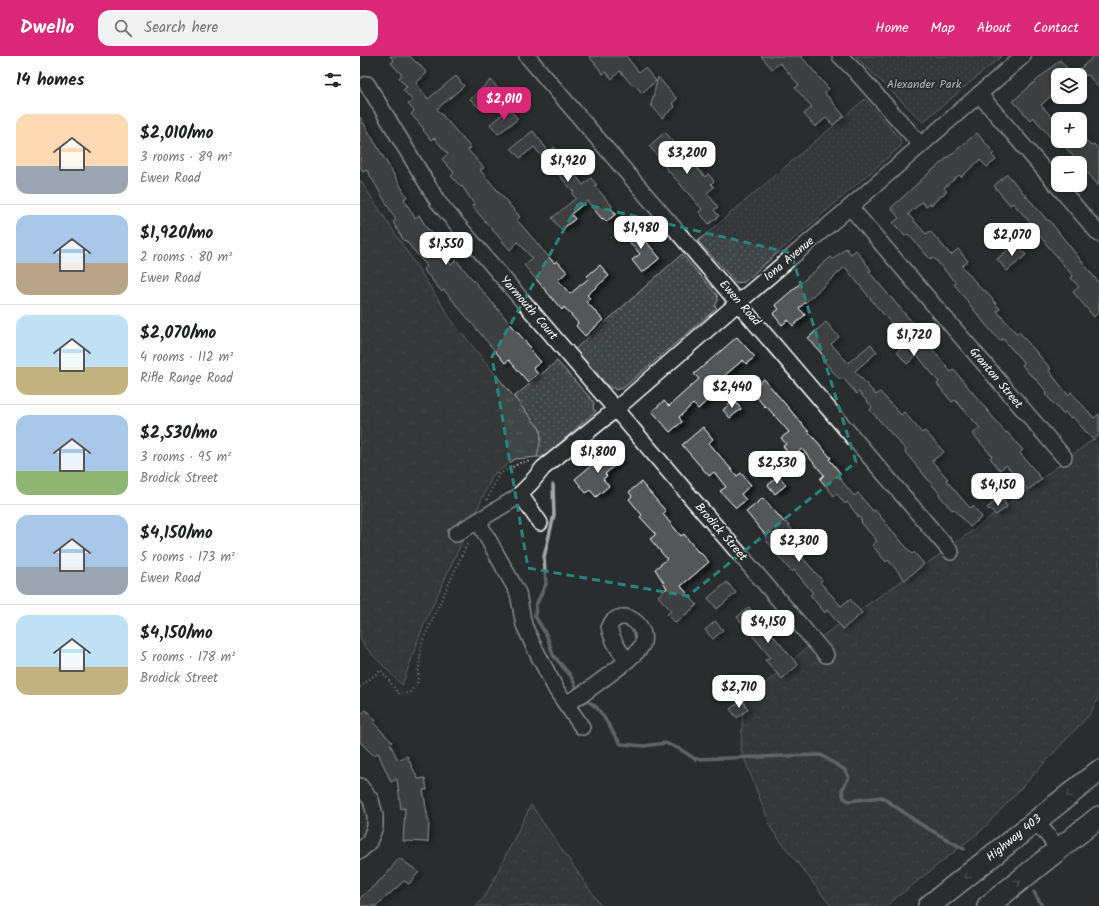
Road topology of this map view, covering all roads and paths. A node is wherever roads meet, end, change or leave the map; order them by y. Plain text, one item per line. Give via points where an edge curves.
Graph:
1 (527, 56) edge
2 (840, 56) edge
3 (1023, 56) edge
4 (367, 84) dead end
5 (979, 94) junction
6 (921, 145) junction
7 (850, 207) junction
8 (1099, 234) edge
9 (738, 302) junction
10 (616, 409) junction
11 (1064, 457) dead end
12 (554, 459) junction
13 (520, 494) junction
14 (478, 521) junction
15 (540, 523) dead end
16 (456, 534) dead end
17 (951, 552) dead end
18 (826, 655) dead end
19 (627, 661) dead end
20 (360, 687) edge
21 (566, 704) junction
22 (582, 727) dead end
23 (1099, 770) edge
24 (360, 786) edge
25 (1099, 817) edge
26 (1036, 821) junction
27 (1059, 849) junction
28 (360, 851) edge
29 (929, 906) edge
30 (988, 906) edge

1 - 9 street, Ewen Road
2 - 6 street
3 - 5 street, Iona Avenue
4 - 10 street, Yarmouth Court via 438,202
5 - 6 street, Iona Avenue
5 - 8 street
6 - 7 street, Iona Avenue
7 - 9 street, Iona Avenue
7 - 11 street, Granton Street
9 - 10 street, Iona Avenue
9 - 17 street, Ewen Road
10 - 12 street, Iona Avenue
10 - 18 street, Brodick Street
12 - 13 street, Iona Avenue via 542,468
12 - 14 path via 520,463 499,474
13 - 14 street, Iona Avenue
13 - 15 street
14 - 16 street, Iona Avenue
14 - 20 path via 422,642 417,684 409,693 399,694 381,670
14 - 21 street via 518,593 524,625 550,679
19 - 21 street
21 - 22 street
23 -> 26 highway, Highway 403
24 - 28 street via 371,800 375,827 370,842
25 - 27 highway
26 - 27 street
26 -> 29 highway, Highway 403
30 -> 27 highway

